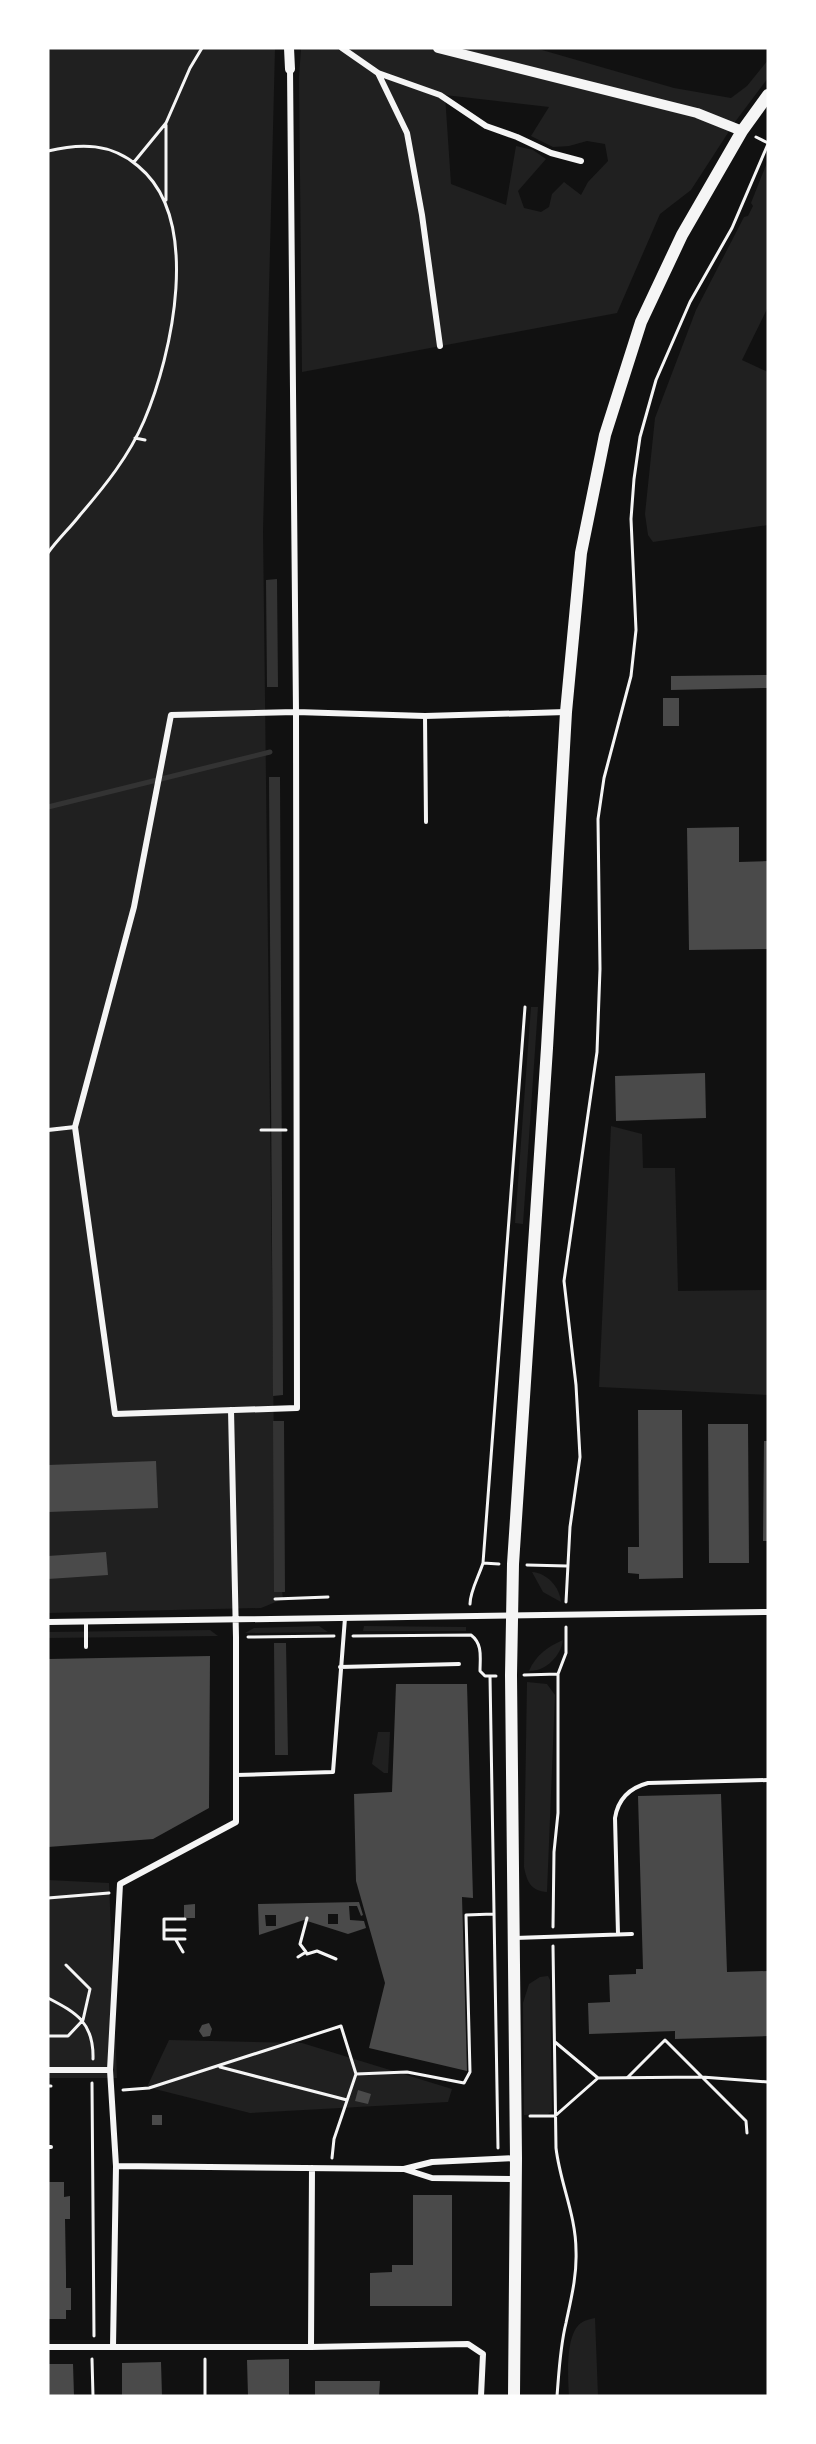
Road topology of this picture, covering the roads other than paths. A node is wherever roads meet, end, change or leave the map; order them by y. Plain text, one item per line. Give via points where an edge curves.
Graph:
1 (289, 48) edge
2 (342, 48) edge
3 (438, 48) edge
4 (290, 69) joint
5 (378, 74) junction
6 (768, 95) edge
7 (742, 131) junction
8 (581, 161) dead end
9 (440, 346) dead end
10 (296, 712) junction
11 (566, 712) junction
12 (425, 716) junction
13 (426, 822) dead end
14 (75, 1127) junction
15 (48, 1130) edge
16 (231, 1410) junction
17 (768, 1612) edge
18 (512, 1617) junction
19 (345, 1618) junction
20 (235, 1620) junction
21 (48, 1622) edge
22 (86, 1622) junction
23 (86, 1647) dead end
24 (459, 1664) dead end
25 (340, 1666) junction
26 (236, 1775) junction
27 (768, 1780) edge
28 (618, 1934) junction
29 (632, 1934) dead end
30 (513, 1938) junction
31 (48, 2070) edge
32 (110, 2070) junction
33 (516, 2158) junction
34 (116, 2166) junction
35 (312, 2168) junction
36 (404, 2169) junction
37 (515, 2179) junction
38 (48, 2347) edge
39 (113, 2347) junction
40 (311, 2347) junction
41 (481, 2396) edge
42 (514, 2396) edge

1 - 4 street
2 - 5 street
3 - 7 street via 676,108
4 - 10 street
5 - 8 street via 440,96 486,126 550,153
5 - 9 street via 407,133
6 - 7 main road
7 - 11 main road via 682,235 641,322 605,435 581,553
10 - 12 street
10 - 14 street via 171,715 134,907
10 - 16 street via 297,1408
11 - 12 street
11 - 18 main road
12 - 13 lane
14 - 15 lane
14 - 16 street via 115,1414
16 - 20 street
17 - 18 street
18 - 19 street
18 - 30 main road
19 - 20 street
19 - 25 lane
20 - 22 street
20 - 26 street
21 - 22 street
22 - 23 lane
24 - 25 lane
25 - 26 lane via 333,1772
26 - 32 street via 236,1822 120,1884
27 - 28 lane via 648,1783 627,1793 615,1818
28 - 29 lane
28 - 30 lane
30 - 33 main road
31 - 32 street
32 - 34 street
33 - 36 street via 432,2162
33 - 37 main road
34 - 35 street
34 - 39 street
35 - 36 street
35 - 40 street
36 - 37 street via 432,2178
37 - 42 main road
38 - 39 street
39 - 40 street
40 - 41 street via 468,2344 483,2354

